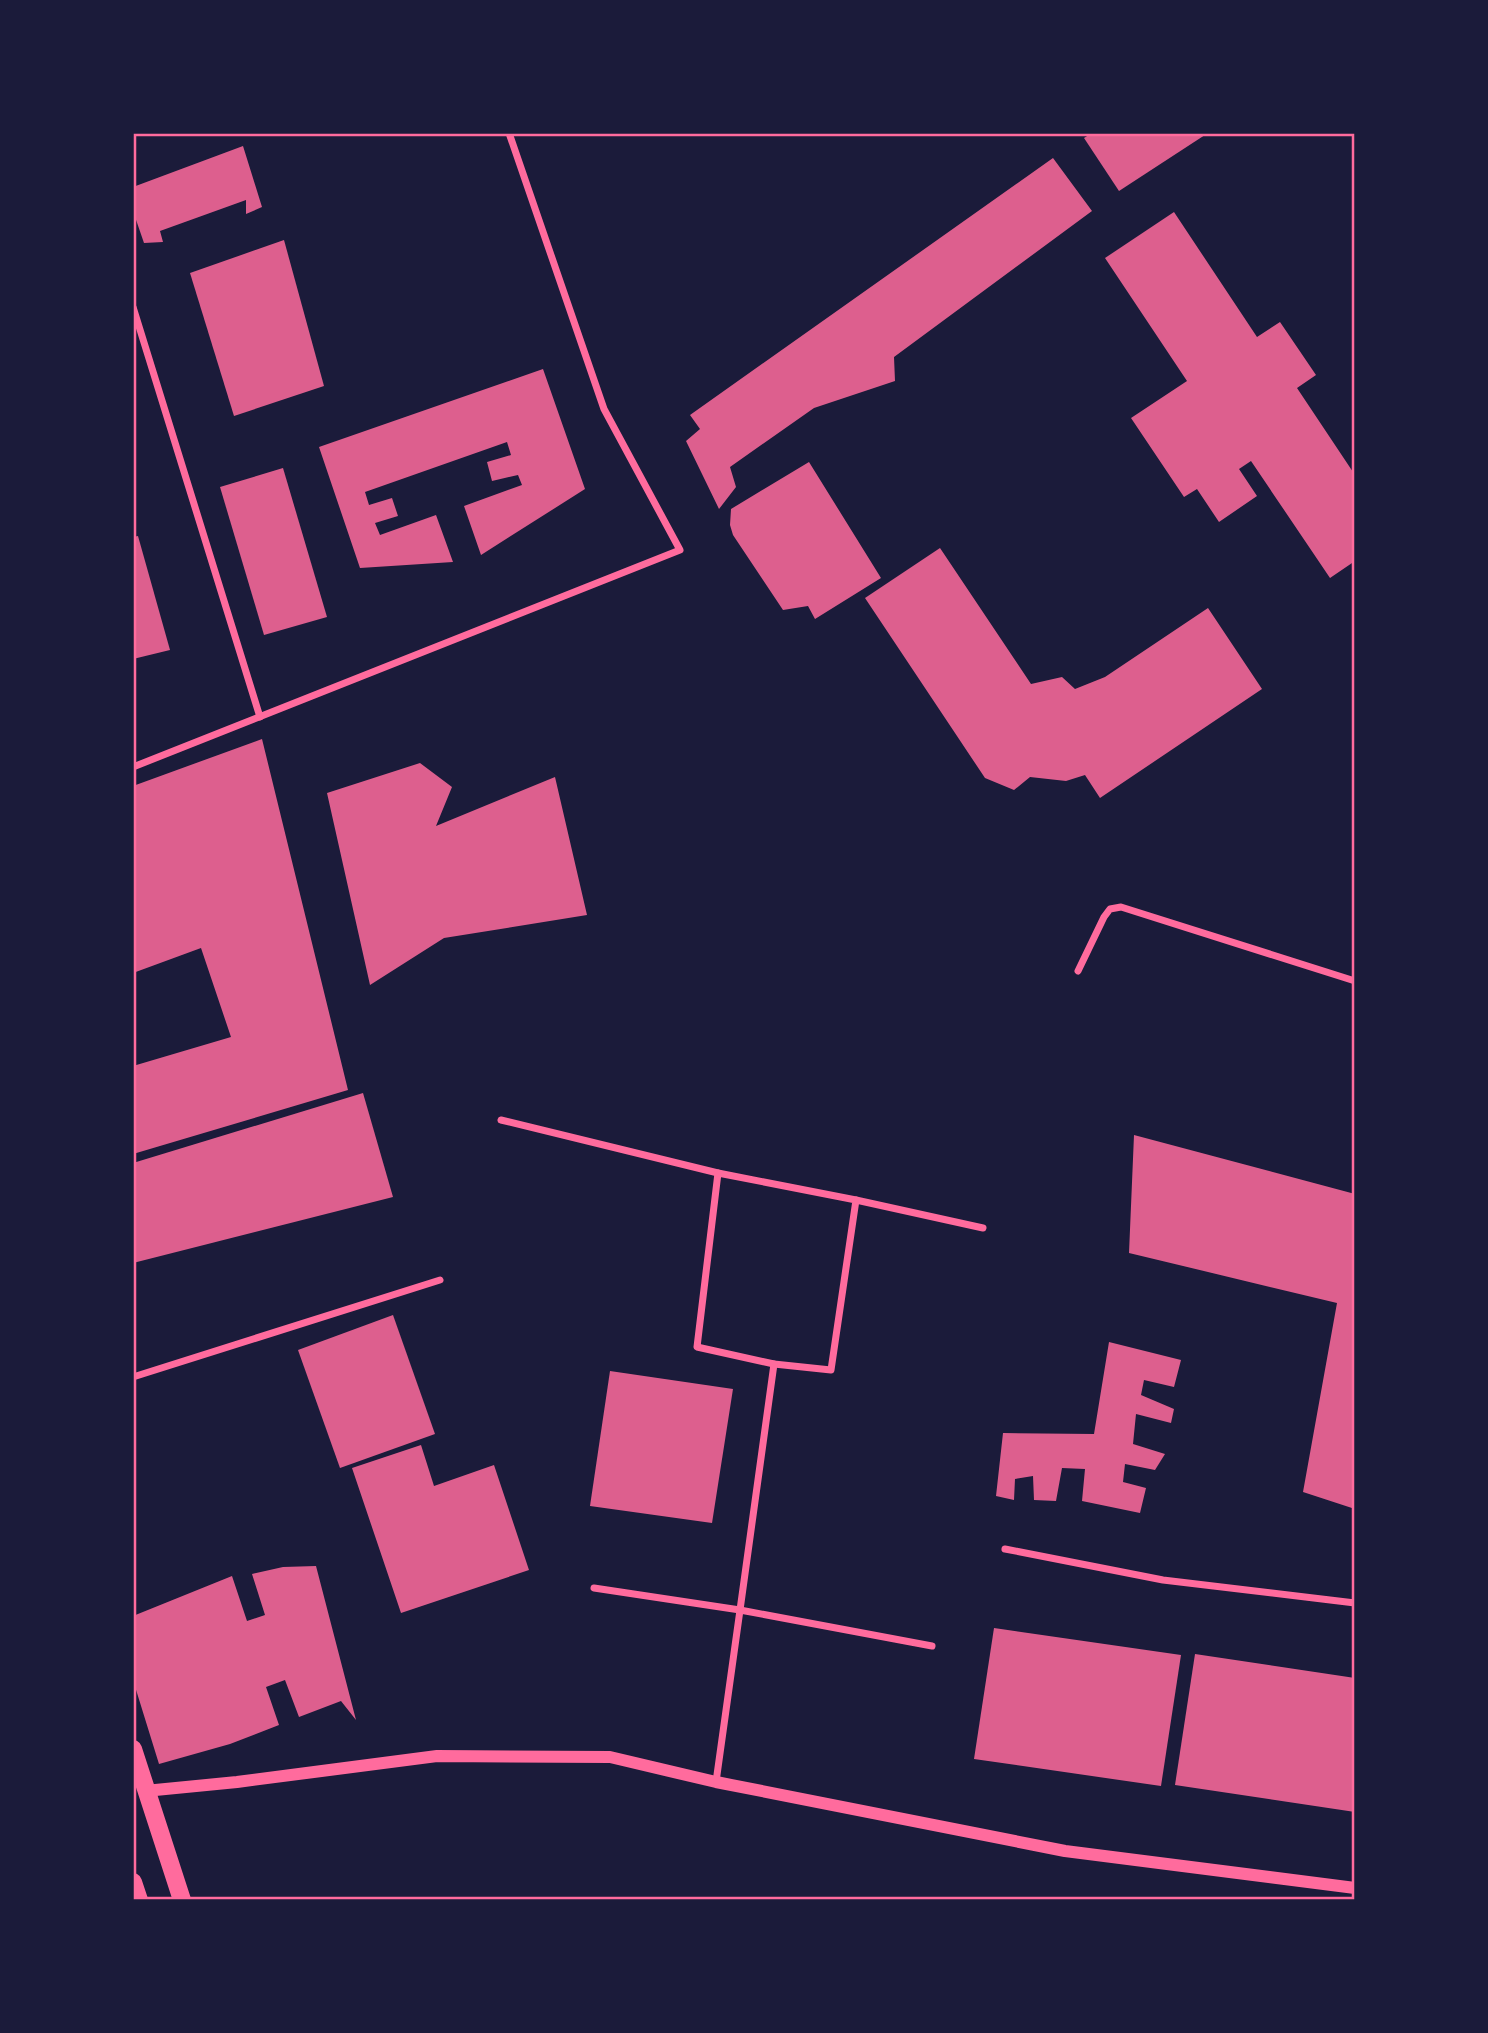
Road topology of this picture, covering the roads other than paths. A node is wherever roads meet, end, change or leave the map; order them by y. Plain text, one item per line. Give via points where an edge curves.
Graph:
1 (509, 133) edge
2 (133, 307) edge
3 (260, 717) junction
4 (133, 767) edge
5 (1078, 971) dead end
6 (1355, 981) edge
7 (501, 1120) dead end
8 (718, 1173) junction
9 (856, 1200) junction
10 (983, 1228) dead end
11 (440, 1280) dead end
12 (774, 1364) junction
13 (133, 1377) edge
14 (1005, 1549) dead end
15 (594, 1588) dead end
16 (1355, 1602) edge
17 (740, 1610) junction
18 (932, 1646) dead end
19 (133, 1749) edge
20 (716, 1782) junction
21 (145, 1791) junction
22 (133, 1882) edge
23 (1355, 1888) edge
24 (139, 1900) edge
25 (182, 1900) edge

1 - 3 street via 604,409 680,550
2 - 3 street
3 - 4 street
5 - 6 street via 1104,917 1110,909 1121,907
7 - 8 street
8 - 9 street
8 - 12 street via 696,1347
9 - 10 street
9 - 12 street via 831,1370
11 - 13 street
12 - 17 street
14 - 16 street via 1163,1580
15 - 17 street
17 - 18 street
17 - 20 street
19 - 21 main road
20 - 21 street via 610,1757 437,1756
20 - 23 street via 1065,1851
21 - 25 main road
22 - 24 main road

